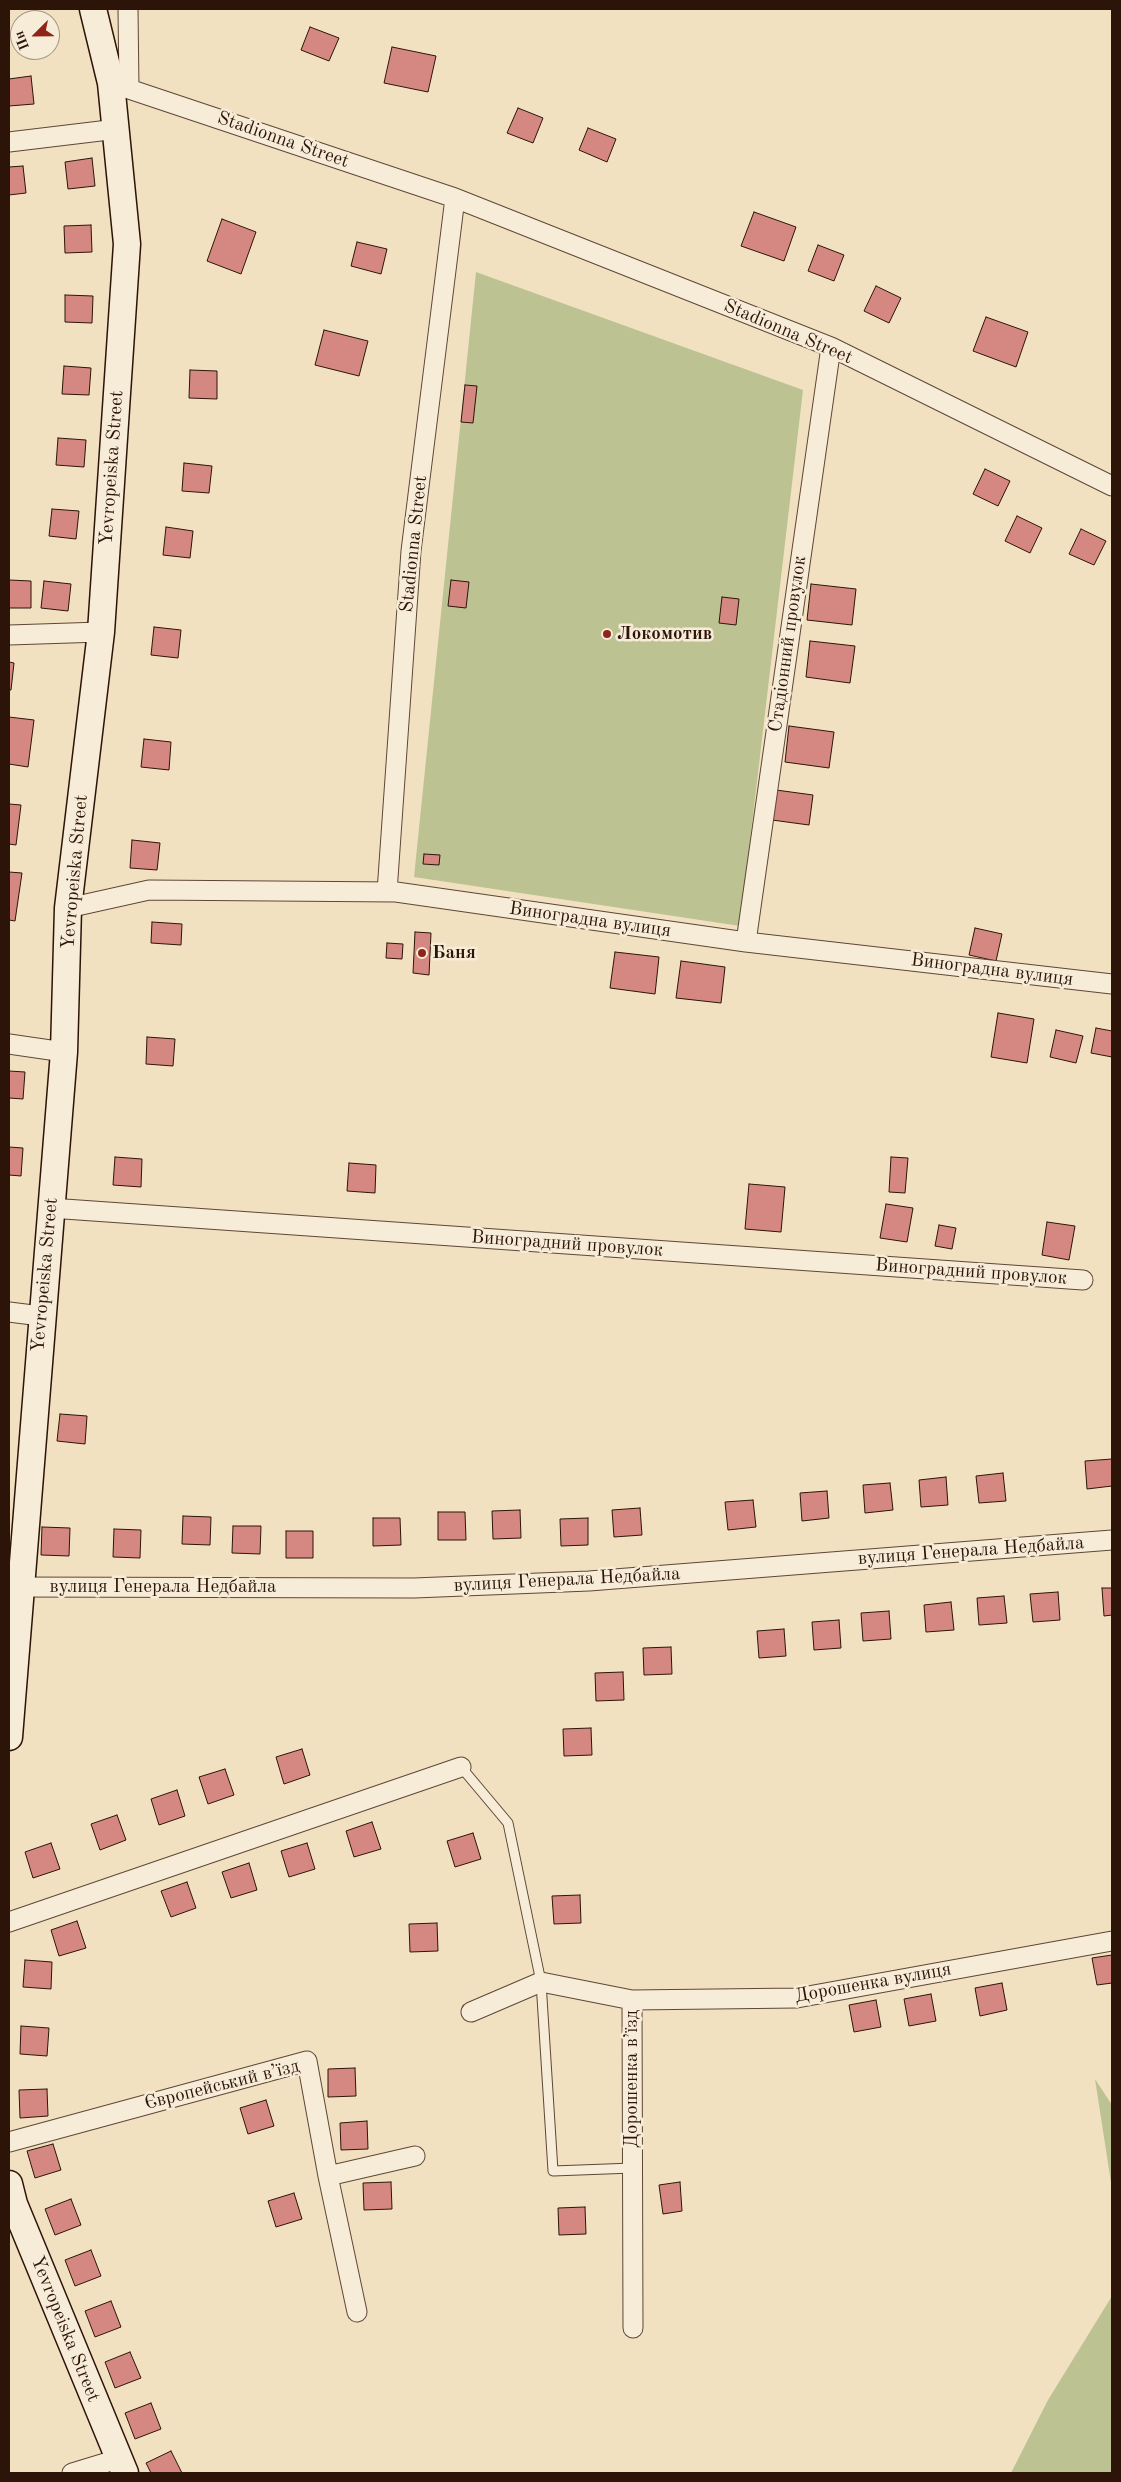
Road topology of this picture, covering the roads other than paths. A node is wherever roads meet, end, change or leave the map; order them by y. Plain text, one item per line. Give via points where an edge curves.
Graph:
1 (93, 9) edge
2 (128, 9) edge
3 (120, 86) junction
4 (116, 128) junction
5 (9, 142) edge
6 (455, 198) junction
7 (831, 347) junction
8 (1112, 486) edge
9 (101, 632) junction
10 (9, 635) edge
11 (388, 892) junction
12 (68, 908) junction
13 (746, 942) junction
14 (1112, 984) edge
15 (9, 1044) edge
16 (64, 1052) junction
17 (50, 1208) junction
18 (1083, 1280) dead end
19 (9, 1312) edge
20 (41, 1316) junction
21 (1112, 1540) edge
22 (15, 1587) edge
23 (13, 1632) edge
24 (9, 1737) edge
25 (461, 1766) joint
26 (9, 1922) edge
27 (1112, 1941) edge
28 (541, 1982) junction
29 (632, 2000) junction
30 (470, 2012) dead end
31 (9, 2142) edge
32 (415, 2156) dead end
33 (632, 2168) junction
34 (328, 2176) junction
35 (11, 2198) edge
36 (357, 2312) dead end
37 (633, 2328) dead end
38 (122, 2466) edge
39 (72, 2473) edge

1 - 3 street, Yevropeiska Street
2 - 3 street
3 - 4 street, Yevropeiska Street
3 - 6 street, Stadionna Street
4 - 5 street
4 - 9 street, Yevropeiska Street via 127,244
6 - 7 street, Stadionna Street
6 - 11 street, Stadionna Street via 411,551
7 - 8 street, Stadionna Street
7 - 13 street, Стадіонний провулок
9 - 10 street
9 - 12 street, Yevropeiska Street
11 - 12 street, Виноградна вулиця via 149,890
11 - 13 street, Виноградна вулиця
12 - 16 street, Yevropeiska Street
13 - 14 street, Виноградна вулиця
15 - 16 street
16 - 17 street, Yevropeiska Street
17 - 18 street, Виноградний провулок
17 - 20 street, Yevropeiska Street
19 - 20 street
20 - 22 street, Yevropeiska Street
21 - 22 street, вулиця Генерала Недбайла via 570,1582 414,1588
22 - 23 street, Yevropeiska Street
23 - 24 street, Yevropeiska Street
25 - 26 street
25 - 28 lane via 508,1823
27 - 29 street, Дорошенка вулиця via 797,1998
28 - 29 street, Дорошенка в’їзд
28 - 30 street
28 - 33 lane via 553,2171
29 - 33 street, Дорошенка в’їзд
31 - 34 street, Європейський в’їзд via 307,2061
32 - 34 street
33 - 37 street, Дорошенка в’їзд
34 - 36 street, Європейський в’їзд
35 - 38 street, Yevropeiska Street
38 - 39 street

